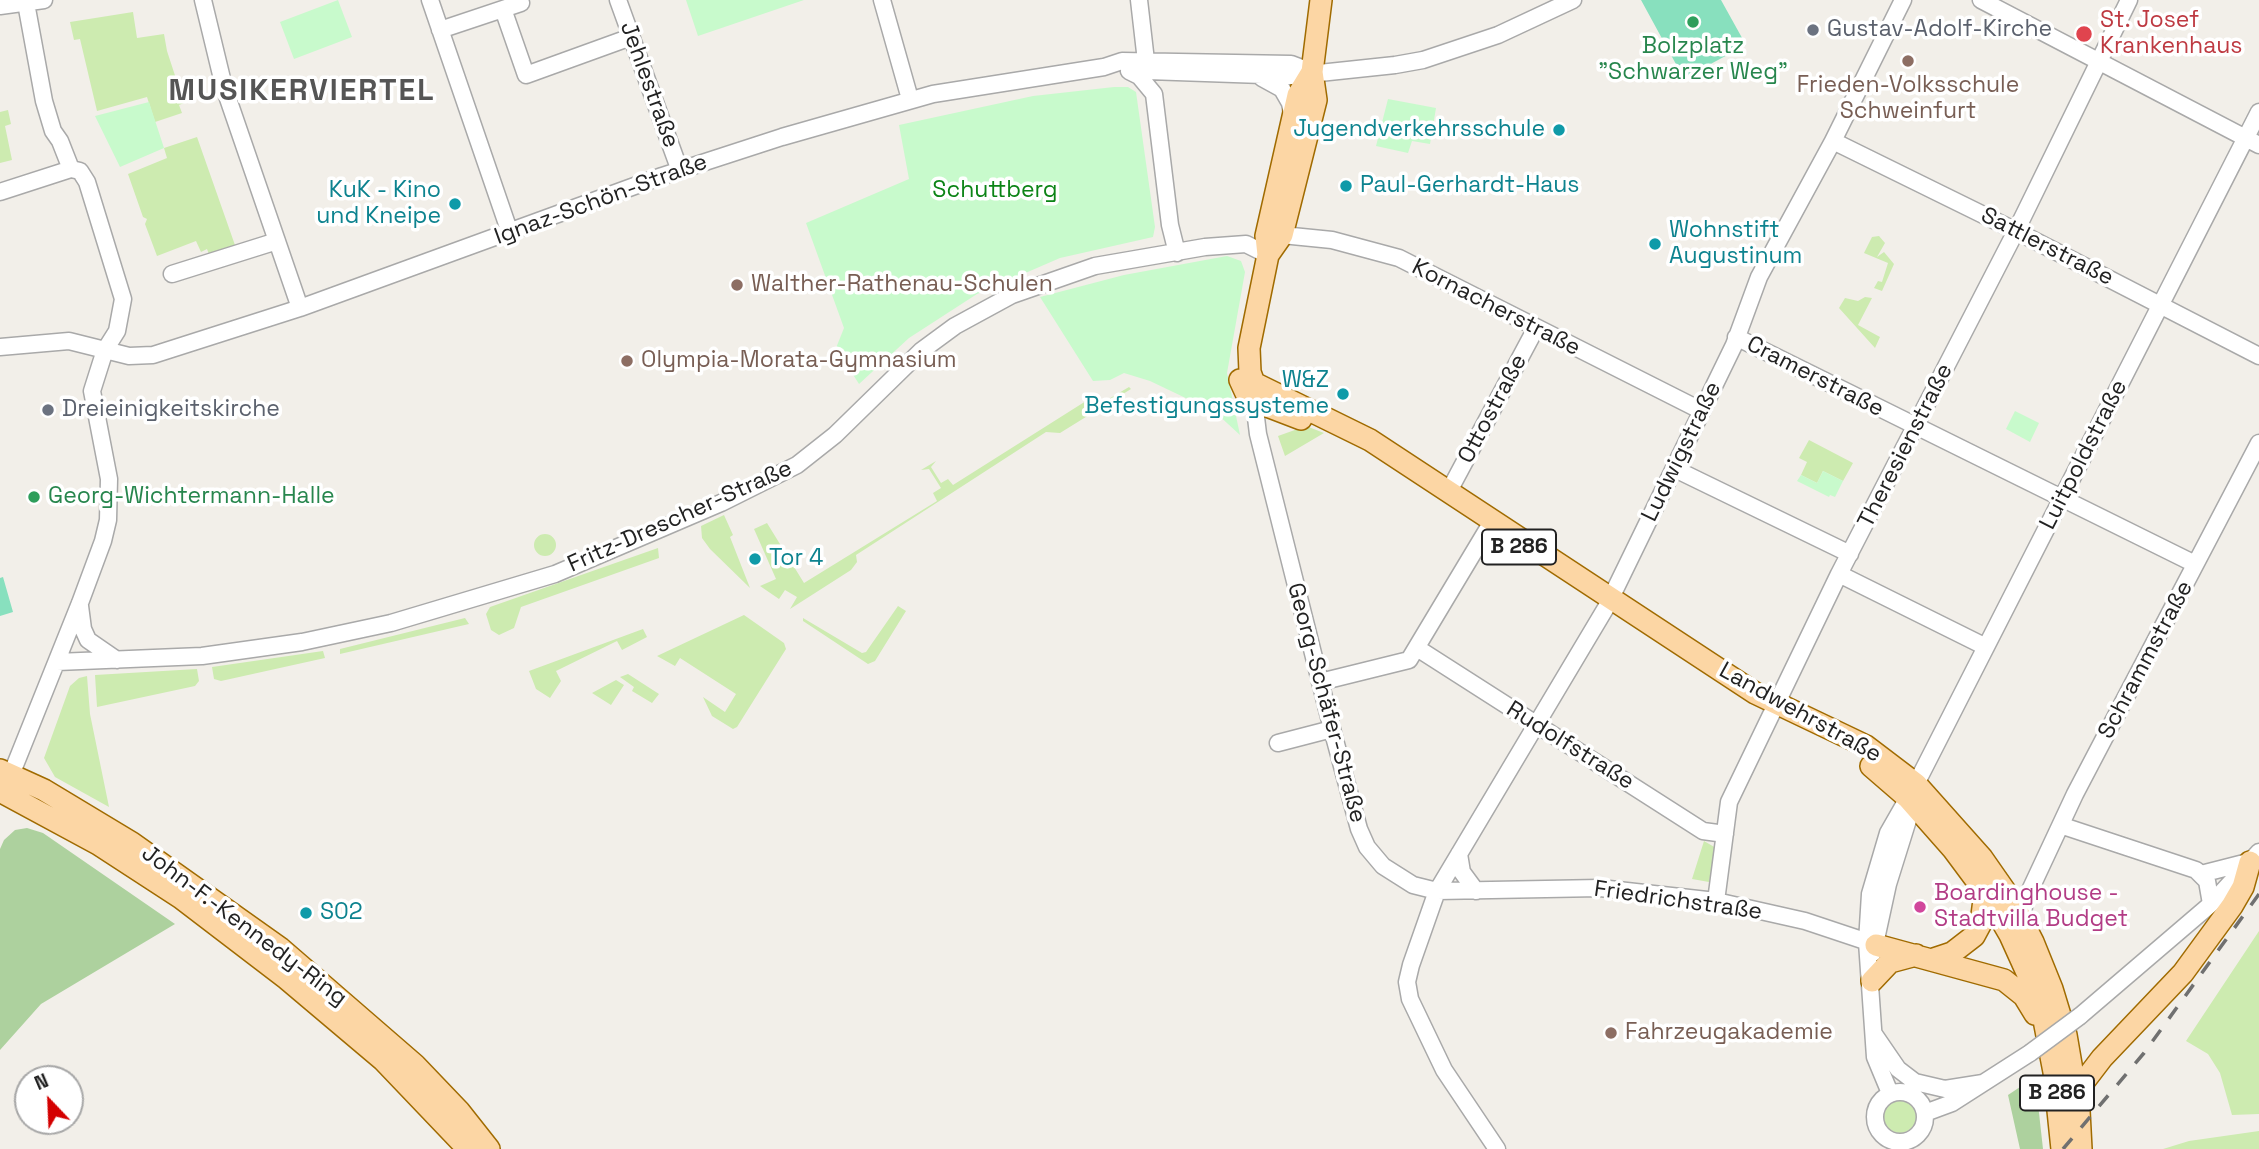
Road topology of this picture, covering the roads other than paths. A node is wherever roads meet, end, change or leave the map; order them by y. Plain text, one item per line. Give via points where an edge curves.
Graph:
1 (44, 0) edge
2 (203, 0) edge
3 (430, 0) edge
4 (618, 0) edge
5 (882, 0) edge
6 (1139, 0) edge
7 (1321, 0) edge
8 (1573, 0) edge
9 (1903, 0) edge
10 (1981, 0) edge
11 (2129, 0) edge
12 (521, 1) edge
13 (26, 3) junction
14 (0, 6) edge
15 (503, 9) junction
16 (440, 30) junction
17 (631, 37) junction
18 (2100, 59) junction
19 (1146, 61) junction
20 (1104, 67) junction
21 (1129, 71) junction
22 (1312, 72) junction
23 (1172, 73) junction
24 (1249, 75) junction
25 (1154, 94) junction
26 (910, 99) junction
27 (2259, 112) edge
28 (1293, 116) junction
29 (1833, 141) junction
30 (2253, 141) edge
31 (71, 169) junction
32 (680, 171) junction
33 (0, 192) edge
34 (2016, 230) junction
35 (510, 233) junction
36 (1282, 235) junction
37 (277, 241) junction
38 (1177, 253) junction
39 (1268, 255) junction
40 (172, 274) dead end
41 (2161, 304) junction
42 (300, 308) junction
43 (1536, 328) junction
44 (1736, 337) junction
45 (0, 347) edge
46 (105, 350) junction
47 (2259, 356) edge
48 (1257, 395) junction
49 (1700, 410) junction
50 (1915, 428) junction
51 (2259, 443) edge
52 (1675, 469) junction
53 (1449, 491) junction
54 (2063, 498) junction
55 (1491, 523) junction
56 (1850, 554) junction
57 (2195, 564) junction
58 (1839, 574) junction
59 (1609, 602) junction
60 (80, 603) junction
61 (1986, 646) junction
62 (1417, 648) junction
63 (117, 660) junction
64 (57, 662) junction
65 (1320, 682) junction
66 (1774, 708) junction
67 (1537, 726) junction
68 (1332, 729) junction
69 (1278, 743) dead end
70 (4, 782) edge
71 (1912, 791) junction
72 (2063, 826) junction
73 (1937, 830) junction
74 (1725, 834) junction
75 (1900, 843) junction
76 (1459, 854) junction
77 (2255, 857) edge
78 (2201, 874) junction
79 (2035, 878) junction
80 (1993, 888) junction
81 (1437, 891) junction
82 (1476, 891) junction
83 (1716, 901) junction
84 (2211, 904) junction
85 (2022, 919) junction
86 (1871, 957) junction
87 (1925, 957) junction
88 (1874, 1034) junction
89 (2046, 1038) junction
90 (1983, 1083) junction
91 (2076, 1092) junction
92 (1890, 1093) junction
93 (1925, 1113) junction
94 (1887, 1145) edge
95 (468, 1149) edge
96 (489, 1149) edge
97 (1497, 1149) edge
98 (2062, 1149) edge
99 (2081, 1149) edge

1 - 13 street
2 - 37 street via 224,87
3 - 16 street
4 - 17 street, Jehlestraße
5 - 26 street
6 - 19 street
7 - 22 main road
8 - 22 street via 1498,35 1423,60
9 - 29 street, Ludwigstraße
10 - 18 street
11 - 18 street, Theresienstraße
12 - 15 street
13 - 14 street
13 - 31 street via 52,131 61,141
15 - 16 street
15 - 17 street via 526,75
16 - 35 street
17 - 32 street, Jehlestraße
18 - 30 street
18 - 34 street, Theresienstraße
19 - 20 street, Ignaz-Schön-Straße
19 - 22 street, Ignaz-Schön-Straße via 1291,64
20 - 21 street, Ignaz-Schön-Straße
20 - 26 street, Ignaz-Schön-Straße
21 - 23 street, Ignaz-Schön-Straße
21 - 25 street
22 - 24 street, Ignaz-Schön-Straße
22 - 28 main road, Georg-Schäfer-Straße via 1299,91
22 - 36 main road, Georg-Schäfer-Straße via 1316,100
23 - 24 street, Ignaz-Schön-Straße
23 - 25 street
24 - 28 street, Ignaz-Schön-Straße via 1282,89
25 - 38 street
26 - 32 street, Ignaz-Schön-Straße
27 - 30 street, Luitpoldstraße
28 - 39 main road, Georg-Schäfer-Straße via 1266,236
29 - 34 street, Sattlerstraße
29 - 44 street, Ludwigstraße via 1759,277
30 - 41 street, Luitpoldstraße
31 - 33 street
31 - 46 street via 80,171 87,182 121,290 120,321
32 - 35 street, Ignaz-Schön-Straße
34 - 41 street, Sattlerstraße
34 - 50 street, Theresienstraße
35 - 42 street, Ignaz-Schön-Straße
36 - 39 main road, Georg-Schäfer-Straße
36 - 43 street, Kornacherstraße via 1332,240 1399,258
37 - 40 street
37 - 42 street
38 - 39 street, Fritz-Drescher-Straße via 1233,243
38 - 63 street, Fritz-Drescher-Straße via 1066,274 992,305 921,351 835,435 797,465 555,574 444,609 325,637 202,656
39 - 48 main road, Georg-Schäfer-Straße via 1239,375 1246,393
41 - 47 street, Sattlerstraße
41 - 54 street, Luitpoldstraße
42 - 46 street, Ignaz-Schön-Straße via 153,355
43 - 49 street, Kornacherstraße
43 - 53 street, Ottostraße
44 - 49 street, Ludwigstraße
44 - 50 street, Cramerstraße
45 - 46 street, Ignaz-Schön-Straße via 69,341
46 - 60 street via 92,403 109,478 109,509 103,541
48 - 53 main road, Landwehrstraße / B 286 via 1346,427
48 - 55 main road, Landwehrstraße / B 286 via 1347,438
48 - 65 street, Georg-Schäfer-Straße via 1258,434
49 - 52 street, Ludwigstraße
50 - 54 street, Cramerstraße
50 - 56 street, Theresienstraße
51 - 57 street, Schrammstraße
52 - 56 street
52 - 59 street, Ludwigstraße
53 - 55 main road, Landwehrstraße / B 286
54 - 57 street, Cramerstraße
54 - 61 street, Luitpoldstraße
55 - 59 main road, Landwehrstraße / B 286
55 - 62 street
56 - 58 street, Theresienstraße
57 - 72 street, Schrammstraße via 2075,794
58 - 61 street
58 - 66 street, Theresienstraße
59 - 66 main road, Landwehrstraße / B 286
59 - 67 street, Ludwigstraße
60 - 63 street via 88,640
60 - 64 street
61 - 71 street, Luitpoldstraße
62 - 65 street via 1409,660
62 - 67 street, Rudolfstraße
63 - 64 street, Fritz-Drescher-Straße
64 - 70 street
65 - 68 street, Georg-Schäfer-Straße
66 - 71 main road, Landwehrstraße / B 286
66 - 74 street, Theresienstraße via 1729,803
67 - 74 street, Rudolfstraße via 1703,831
67 - 76 street, Ludwigstraße
68 - 69 street
68 - 81 street, Georg-Schäfer-Straße via 1367,847 1397,876
70 - 95 main road, John-F.-Kennedy-Ring via 181,898 276,971 383,1060
70 - 96 main road, John-F.-Kennedy-Ring via 44,790 132,843 280,948 415,1065
71 - 73 main road, Landwehrstraße / B 286
71 - 75 street, Luitpoldstraße
71 - 80 main road, Landwehrstraße / B 286 via 1962,833
71 - 86 street, Luitpoldstraße via 1892,824 1874,875 1867,909
72 - 78 street
72 - 79 street, Schrammstraße
73 - 75 street via 1914,832
73 - 80 main road, Landwehrstraße / B 286
74 - 83 street, Theresienstraße
75 - 86 street, Luitpoldstraße
76 - 81 street, Ludwigstraße
76 - 82 street via 1462,872
77 - 78 street
77 - 84 street
77 - 91 main road via 2232,906 2199,951
78 - 84 street via 2211,892
79 - 80 street via 2018,887
79 - 85 street, Schrammstraße
80 - 85 main road, Landwehrstraße / B 286
80 - 87 main road via 1974,936 1952,953
80 - 89 main road, Landwehrstraße / B 286 via 2029,977
81 - 82 street, Friedrichstraße
81 - 97 street via 1411,965 1410,999 1444,1070
82 - 83 street, Friedrichstraße via 1600,888
83 - 86 street, Friedrichstraße via 1805,921
84 - 90 street, bridge via 2080,1016
85 - 91 main road, Landwehrstraße / B 286 via 2057,1004
86 - 87 main road
86 - 87 main road via 1890,962
86 - 88 street, Luitpoldstraße
87 - 89 main road via 1988,974 2015,987
88 - 90 street via 1892,1061 1915,1082 1945,1090
88 - 92 street, Luitpoldstraße via 1877,1069
89 - 98 main road, Landwehrstraße / B 286
90 - 93 street via 1952,1103
91 - 99 main road, Landwehrstraße / B 286
92 - 93 street via 1915,1097
92 - 94 street via 1879,1102 1875,1115
93 - 94 street via 1919,1134

